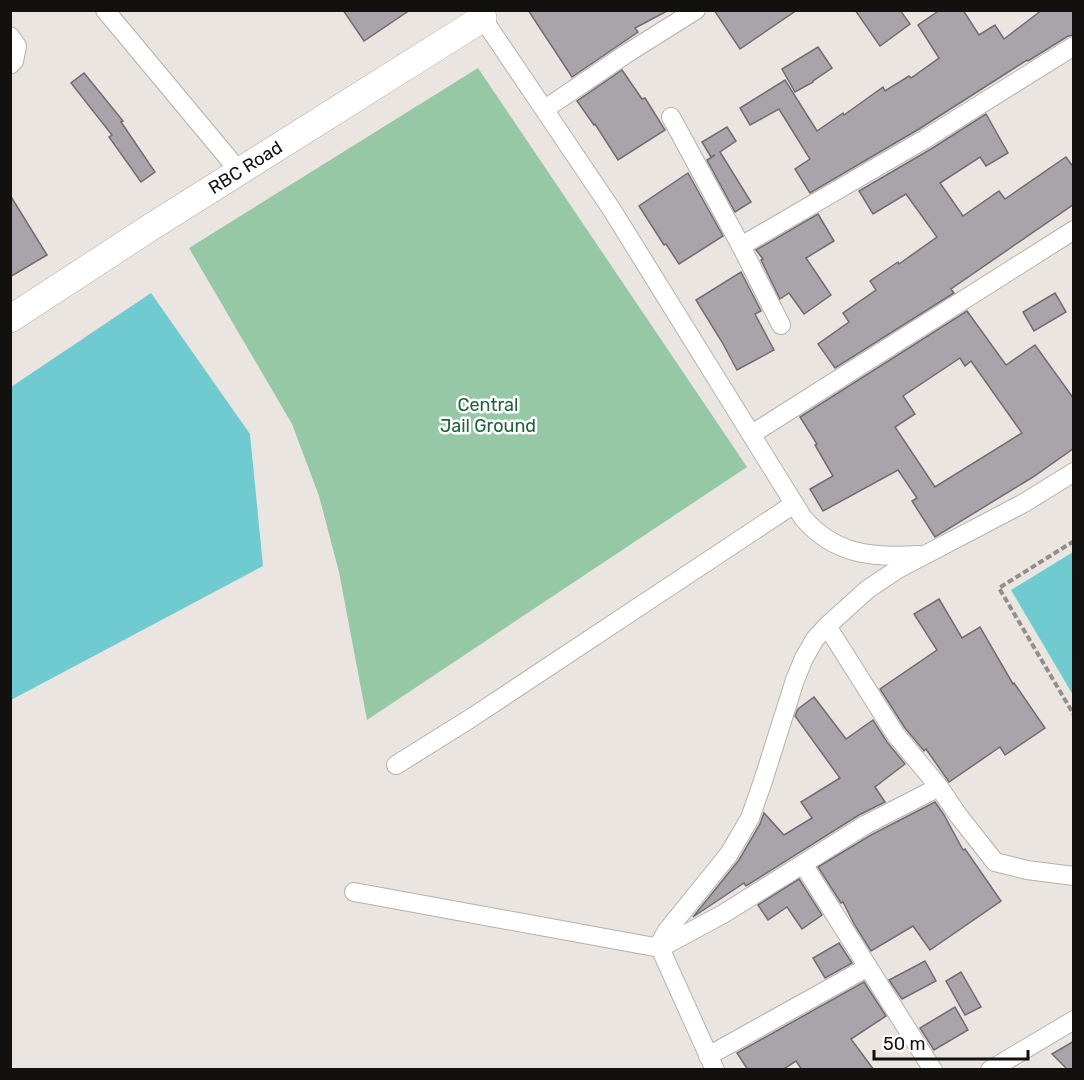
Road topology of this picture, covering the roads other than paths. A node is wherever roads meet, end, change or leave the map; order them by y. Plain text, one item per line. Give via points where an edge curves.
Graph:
1 (696, 10) edge
2 (485, 13) edge
3 (116, 14) edge
4 (10, 36) edge
5 (1074, 46) edge
6 (10, 65) edge
7 (545, 109) junction
8 (671, 117) dead end
9 (239, 171) junction
10 (1074, 230) edge
11 (741, 246) junction
12 (10, 320) edge
13 (781, 325) dead end
14 (752, 434) junction
15 (1074, 472) edge
16 (794, 504) junction
17 (923, 555) junction
18 (827, 626) junction
19 (396, 765) dead end
20 (939, 787) junction
21 (803, 864) junction
22 (1074, 876) edge
23 (354, 892) dead end
24 (660, 948) junction
25 (868, 967) junction
26 (1074, 1020) edge
27 (711, 1063) edge
28 (996, 1068) edge
29 (933, 1070) edge

1 - 7 street
2 - 7 street
2 - 9 street, RBC Road
3 - 9 street
4 - 6 street via 17,46
5 - 11 street via 925,139
7 - 14 street
8 - 11 street
9 - 12 street, RBC Road
10 - 14 street
11 - 13 street
14 - 16 street
15 - 17 street via 1024,503
16 - 17 street via 813,530 838,546 871,555
16 - 19 street
17 - 18 street via 874,584
18 - 20 street via 896,735
18 - 24 street via 804,658 795,680 750,818 729,855 666,932
20 - 21 street via 865,825
20 - 22 street via 995,862
21 - 24 street
21 - 25 street
23 - 24 street
24 - 27 street
25 - 27 street
25 - 29 street
26 - 28 street

